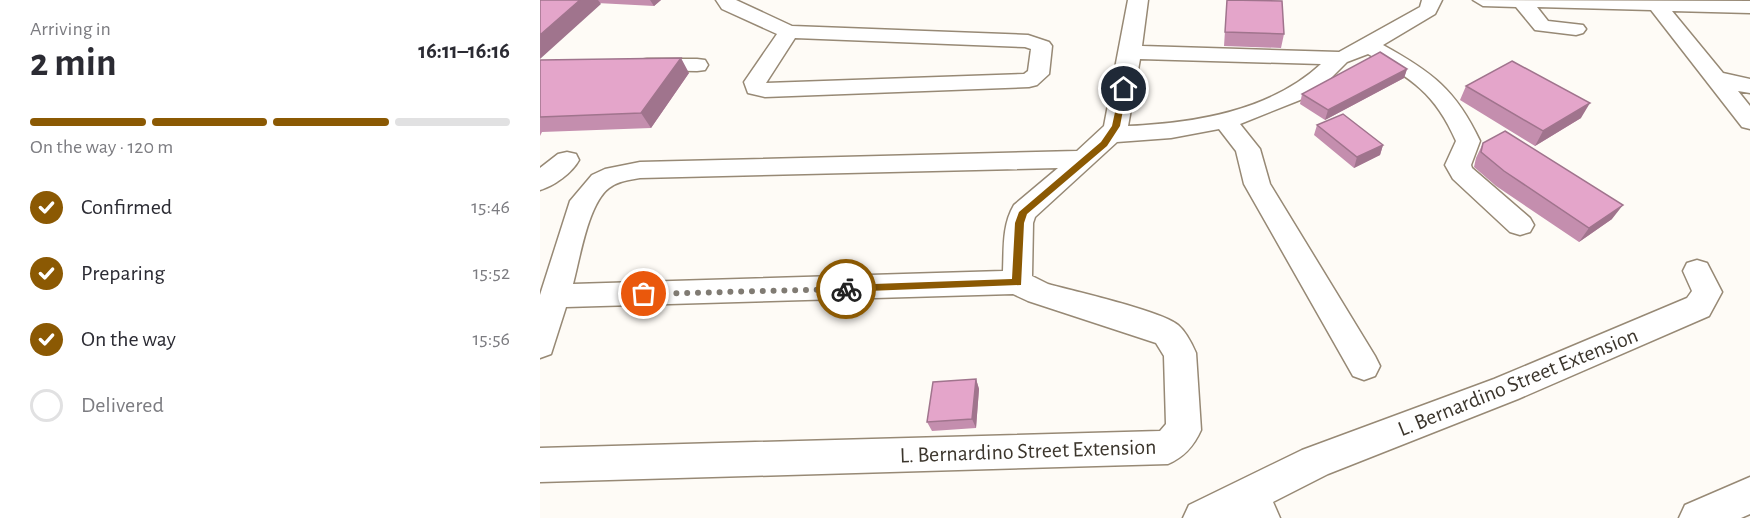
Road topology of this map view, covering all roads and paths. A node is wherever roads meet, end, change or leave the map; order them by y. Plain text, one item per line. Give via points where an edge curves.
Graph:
1 (726, 0) edge
2 (1137, 0) edge
3 (1432, 0) edge
4 (1483, 0) edge
5 (1522, 2) junction
6 (1658, 6) junction
7 (1750, 7) edge
8 (1576, 29) dead end
9 (789, 32) junction
10 (1368, 45) junction
11 (1131, 52) junction
12 (1338, 61) junction
13 (697, 65) dead end
14 (630, 66) edge
15 (1719, 81) junction
16 (1750, 86) edge
17 (1225, 121) junction
18 (1750, 122) edge
19 (1111, 135) junction
20 (1084, 159) junction
21 (567, 160) dead end
22 (540, 181) edge
23 (1520, 225) dead end
24 (1696, 271) dead end
25 (1017, 282) junction
26 (556, 296) junction
27 (540, 345) edge
28 (1364, 366) dead end
29 (540, 465) edge
30 (1750, 495) edge
31 (1254, 506) edge
32 (1202, 518) edge
33 (1698, 518) edge

1 - 9 street via 729,5
2 - 11 street
3 - 10 street via 1428,10
4 - 5 street
5 - 6 street
5 - 8 street via 1542,26
6 - 7 street
6 - 15 street
9 - 9 street via 1028,41 1042,46 1038,74 1029,80 756,88 755,82
10 - 12 street
10 - 23 street via 1425,78 1447,99 1468,141 1458,165 1462,173
11 - 12 street
11 - 19 street
12 - 17 street via 1280,100
13 - 14 street
15 - 16 street
15 - 18 street
17 - 19 street via 1159,133
17 - 28 street via 1248,149 1257,184
19 - 20 street
20 - 25 street via 1023,212 1019,223
20 - 26 street via 640,170 609,175 593,185 583,201
21 - 22 street
24 - 31 street, L. Bernardino Street Extension via 1707,292 1698,307 1506,389 1315,462
25 - 26 street, L. Bernardino Street Extension
25 - 29 street, L. Bernardino Street Extension via 1039,293 1167,334 1180,353 1184,430 1178,440 1168,447
26 - 27 street
30 - 33 street
31 - 32 street, L. Bernardino Street Extension

